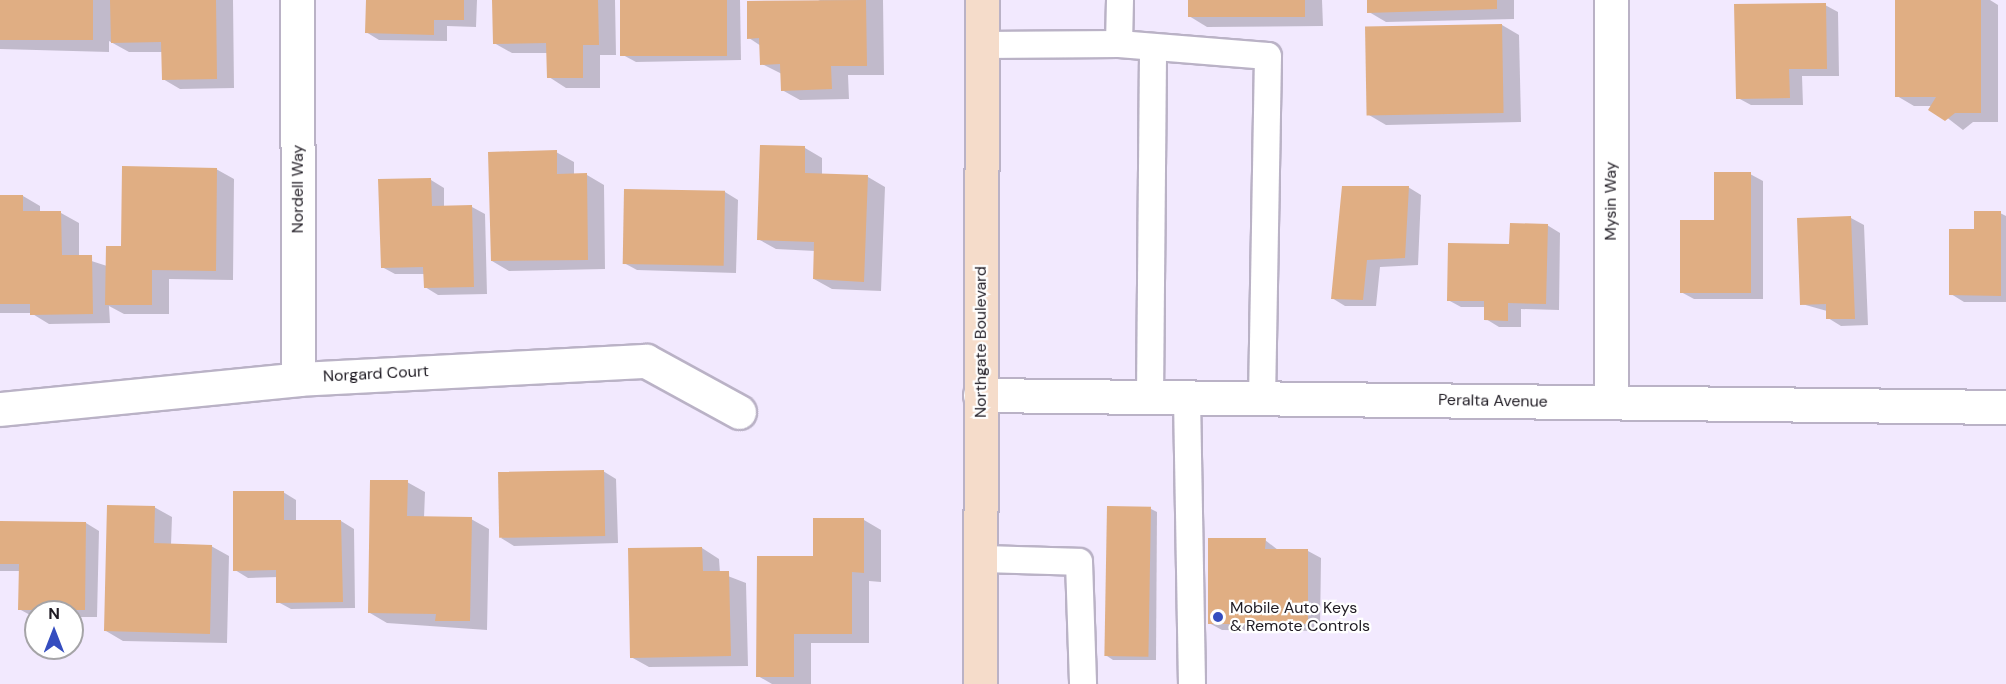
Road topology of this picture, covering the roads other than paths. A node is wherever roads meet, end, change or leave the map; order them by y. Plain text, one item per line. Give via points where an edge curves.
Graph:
1 (297, 0) edge
2 (982, 0) edge
3 (1120, 0) edge
4 (1611, 0) edge
5 (1119, 44) junction
6 (982, 45) junction
7 (1153, 49) junction
8 (298, 379) junction
9 (980, 395) junction
10 (1150, 398) junction
11 (1187, 398) junction
12 (1262, 398) junction
13 (1611, 402) junction
14 (2006, 406) edge
15 (0, 409) edge
16 (739, 412) dead end
17 (980, 559) junction
18 (980, 684) edge
19 (1083, 684) edge
20 (1192, 684) edge

1 - 8 street, Nordell Way
2 - 6 main road, Northgate Boulevard
3 - 5 lane
4 - 13 street, Mysin Way
5 - 6 lane
5 - 7 lane
6 - 9 main road, Northgate Boulevard
7 - 10 lane
7 - 12 lane via 1268,56
8 - 15 street, Norgard Court
8 - 16 street, Norgard Court via 646,361
9 - 10 street, Peralta Avenue
9 - 17 main road, Northgate Boulevard
10 - 11 street, Peralta Avenue
11 - 12 street, Peralta Avenue
11 - 20 lane
12 - 13 street, Peralta Avenue
13 - 14 street, Peralta Avenue
17 - 18 main road, Northgate Boulevard
17 - 19 lane via 1079,562

